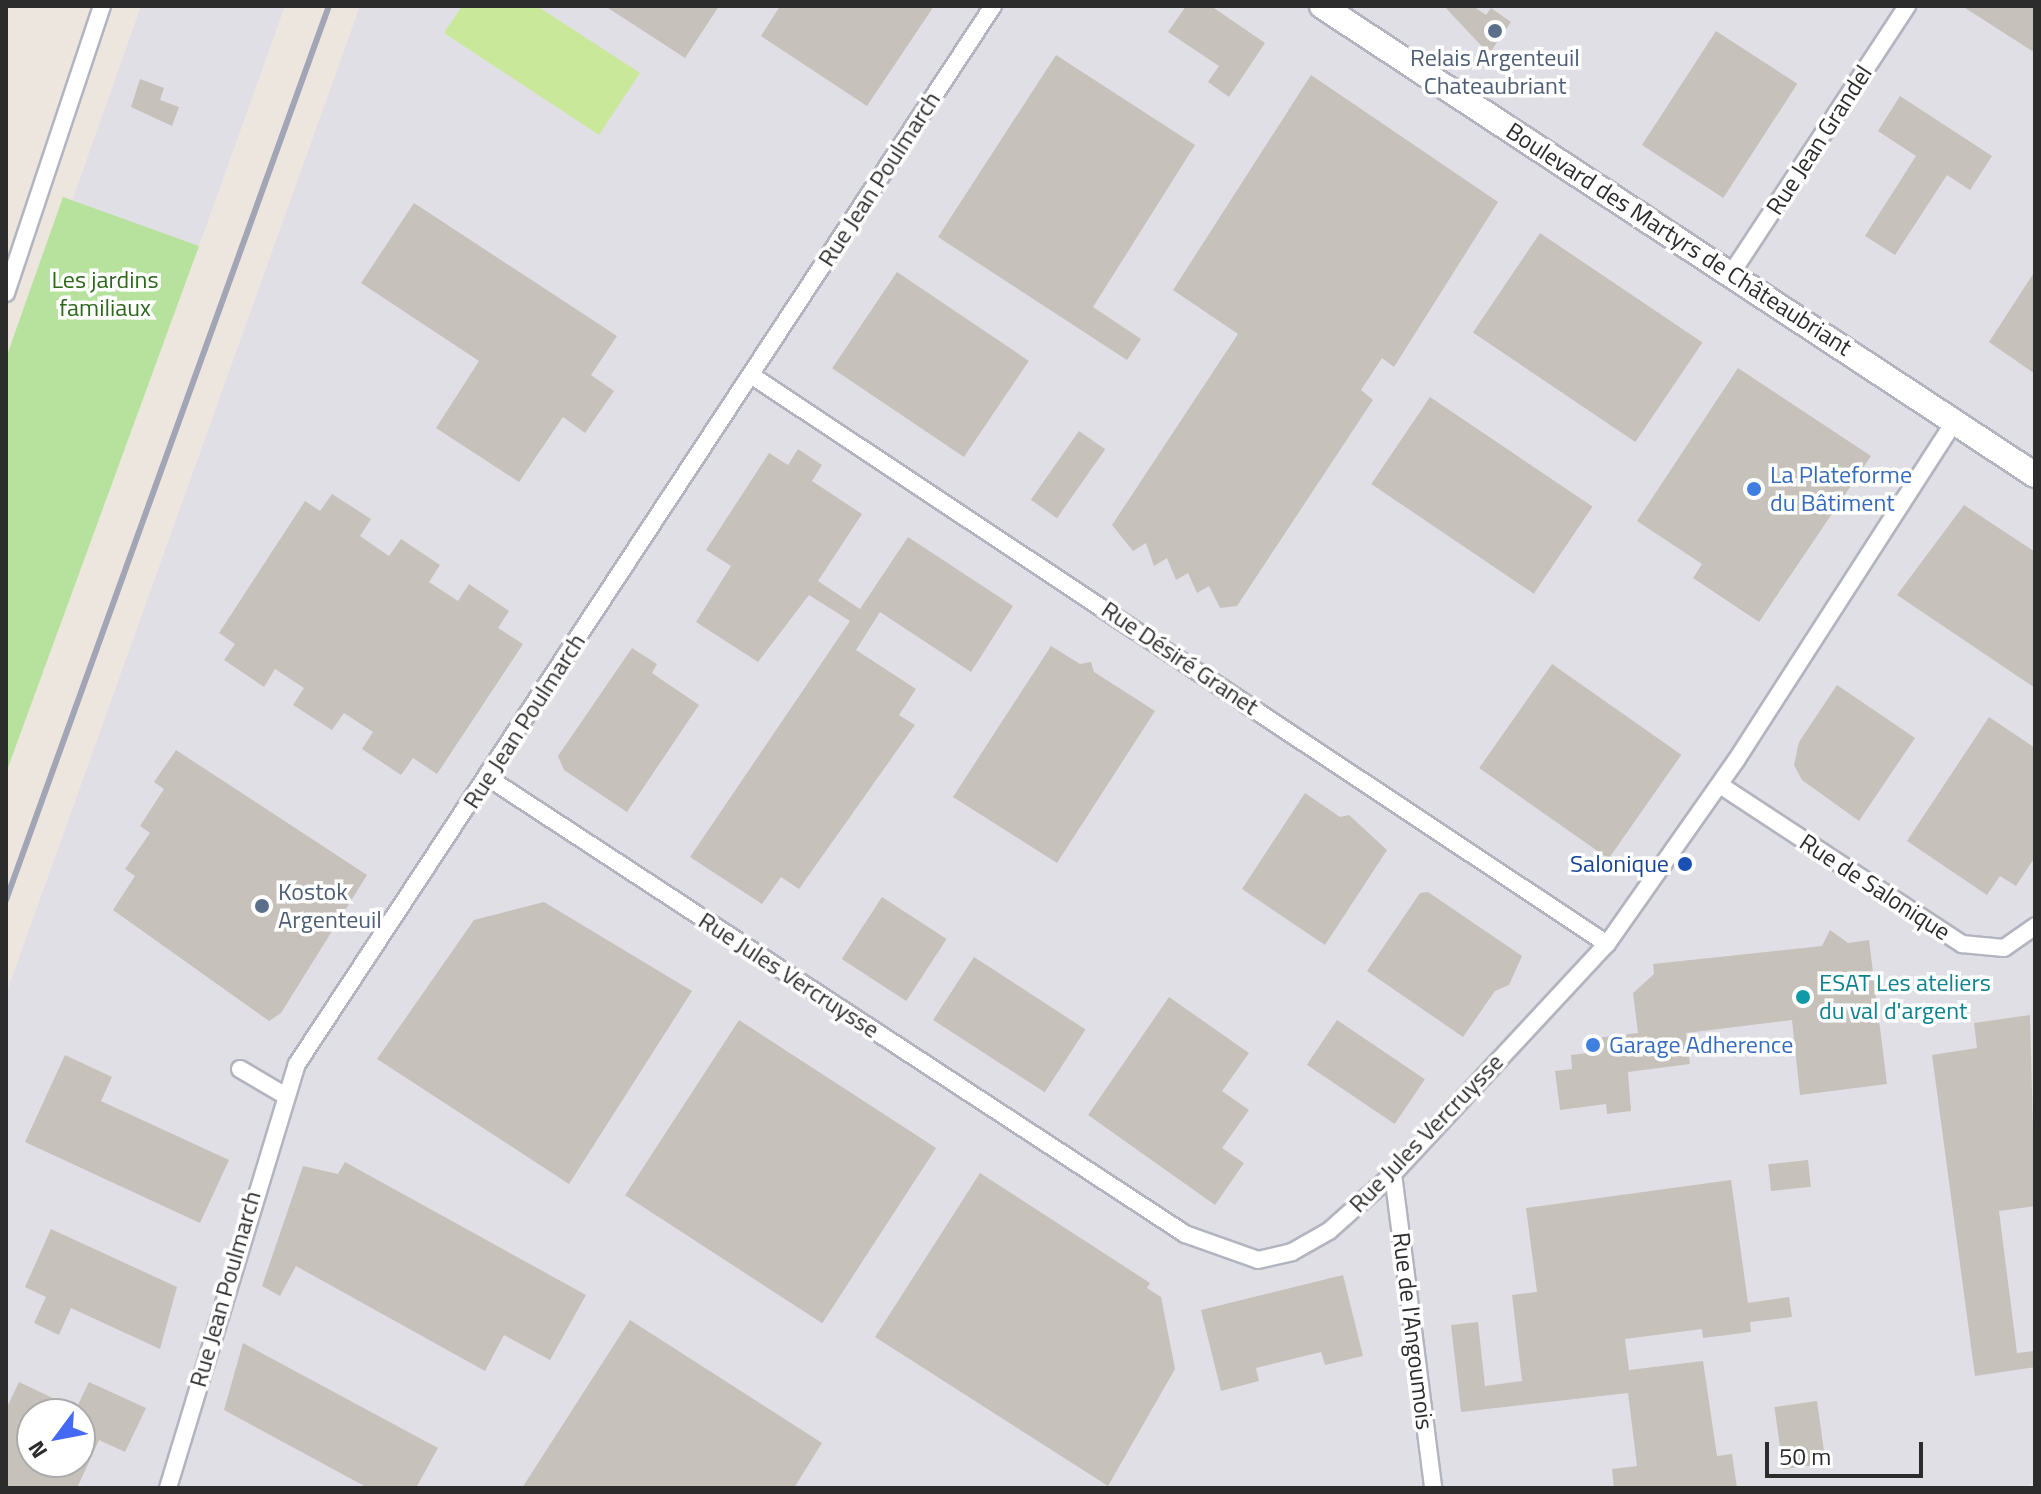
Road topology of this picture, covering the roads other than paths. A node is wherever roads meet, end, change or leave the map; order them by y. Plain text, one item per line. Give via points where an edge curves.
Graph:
1 (102, 6) edge
2 (993, 6) edge
3 (1322, 6) edge
4 (1907, 6) edge
5 (1731, 274) junction
6 (6, 293) edge
7 (751, 375) junction
8 (1954, 422) junction
9 (2035, 475) edge
10 (487, 777) junction
11 (1720, 785) junction
12 (2035, 926) edge
13 (1607, 944) junction
14 (240, 1069) dead end
15 (284, 1095) junction
16 (1393, 1174) junction
17 (168, 1488) edge
18 (1433, 1488) edge

1 - 6 street
2 - 7 street, Rue Jean Poulmarch
3 - 5 main road, Boulevard des Martyrs de Châteaubriant
4 - 5 street, Rue Jean Grandel
5 - 8 main road, Boulevard des Martyrs de Châteaubriant
7 - 10 street, Rue Jean Poulmarch
7 - 13 street, Rue Désiré Granet
8 - 9 main road, Boulevard des Martyrs de Châteaubriant
8 - 11 street, Rue Jules Vercruysse
10 - 15 street, Rue Jean Poulmarch via 297,1064
10 - 16 street, Rue Jules Vercruysse via 1218,1251 1258,1260 1292,1252 1329,1231
11 - 12 street, Rue de Salonique via 1962,944 2004,948
11 - 13 street, Rue Jules Vercruysse
13 - 16 street, Rue Jules Vercruysse
14 - 15 street
15 - 17 street, Rue Jean Poulmarch
16 - 18 street, Rue de l'Angoumois

